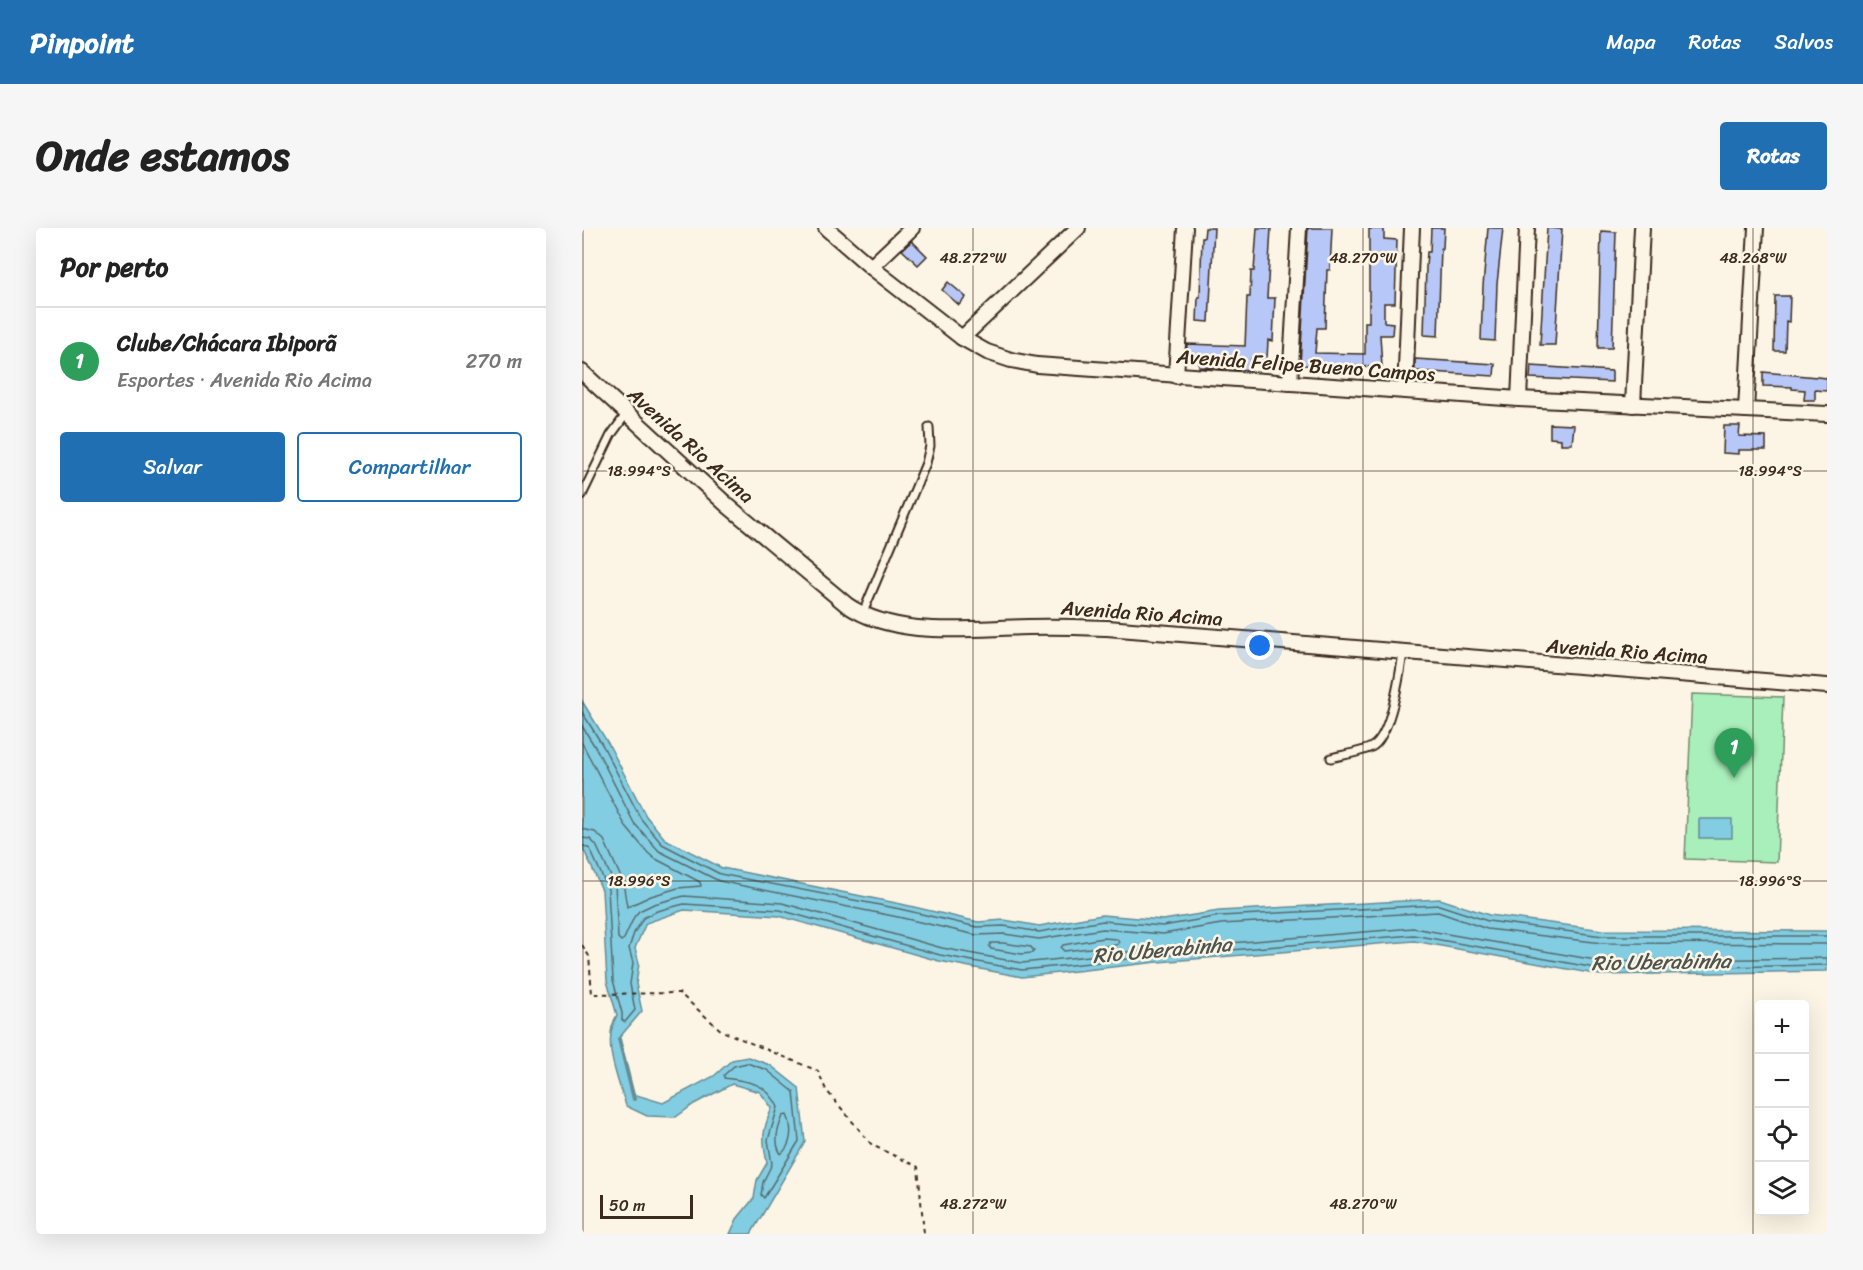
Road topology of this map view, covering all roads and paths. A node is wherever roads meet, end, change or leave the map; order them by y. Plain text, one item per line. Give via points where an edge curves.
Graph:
1 (826, 228) edge
2 (912, 228) edge
3 (1077, 228) edge
4 (1185, 228) edge
5 (1299, 228) edge
6 (1412, 228) edge
7 (1527, 228) edge
8 (1642, 228) edge
9 (1756, 228) edge
10 (872, 267) junction
11 (962, 338) junction
12 (582, 372) edge
13 (1176, 376) junction
14 (1290, 383) junction
15 (1406, 391) junction
16 (1519, 399) junction
17 (1633, 405) junction
18 (1746, 410) junction
19 (627, 413) junction
20 (1827, 414) edge
21 (929, 427) dead end
22 (582, 495) edge
23 (862, 615) junction
24 (1403, 653) junction
25 (1827, 686) edge
26 (1331, 758) dead end
27 (582, 945) edge
28 (924, 1234) edge

1 - 10 street, Avenida Felipe Bueno Campos
2 - 10 street
3 - 11 street
4 - 13 street
5 - 14 street
6 - 15 street
7 - 16 street
8 - 17 street
9 - 18 street
10 - 11 street, Avenida Felipe Bueno Campos
11 - 13 street, Avenida Felipe Bueno Campos via 987,352 1037,365
12 - 19 street, Avenida Rio Acima
13 - 14 street, Avenida Felipe Bueno Campos
14 - 15 street, Avenida Felipe Bueno Campos
15 - 16 street, Avenida Felipe Bueno Campos
16 - 17 street, Avenida Felipe Bueno Campos
17 - 18 street, Avenida Felipe Bueno Campos
18 - 20 street, Avenida Felipe Bueno Campos
19 - 22 lane via 611,435
19 - 23 street, Avenida Rio Acima via 727,505
21 - 23 lane via 926,463
23 - 24 street, Avenida Rio Acima via 915,627 1107,628
24 - 25 street, Avenida Rio Acima
24 - 26 lane via 1383,734 1373,746
27 - 28 path via 589,956 591,994 680,993 722,1031 818,1071 826,1090 872,1145 918,1167

